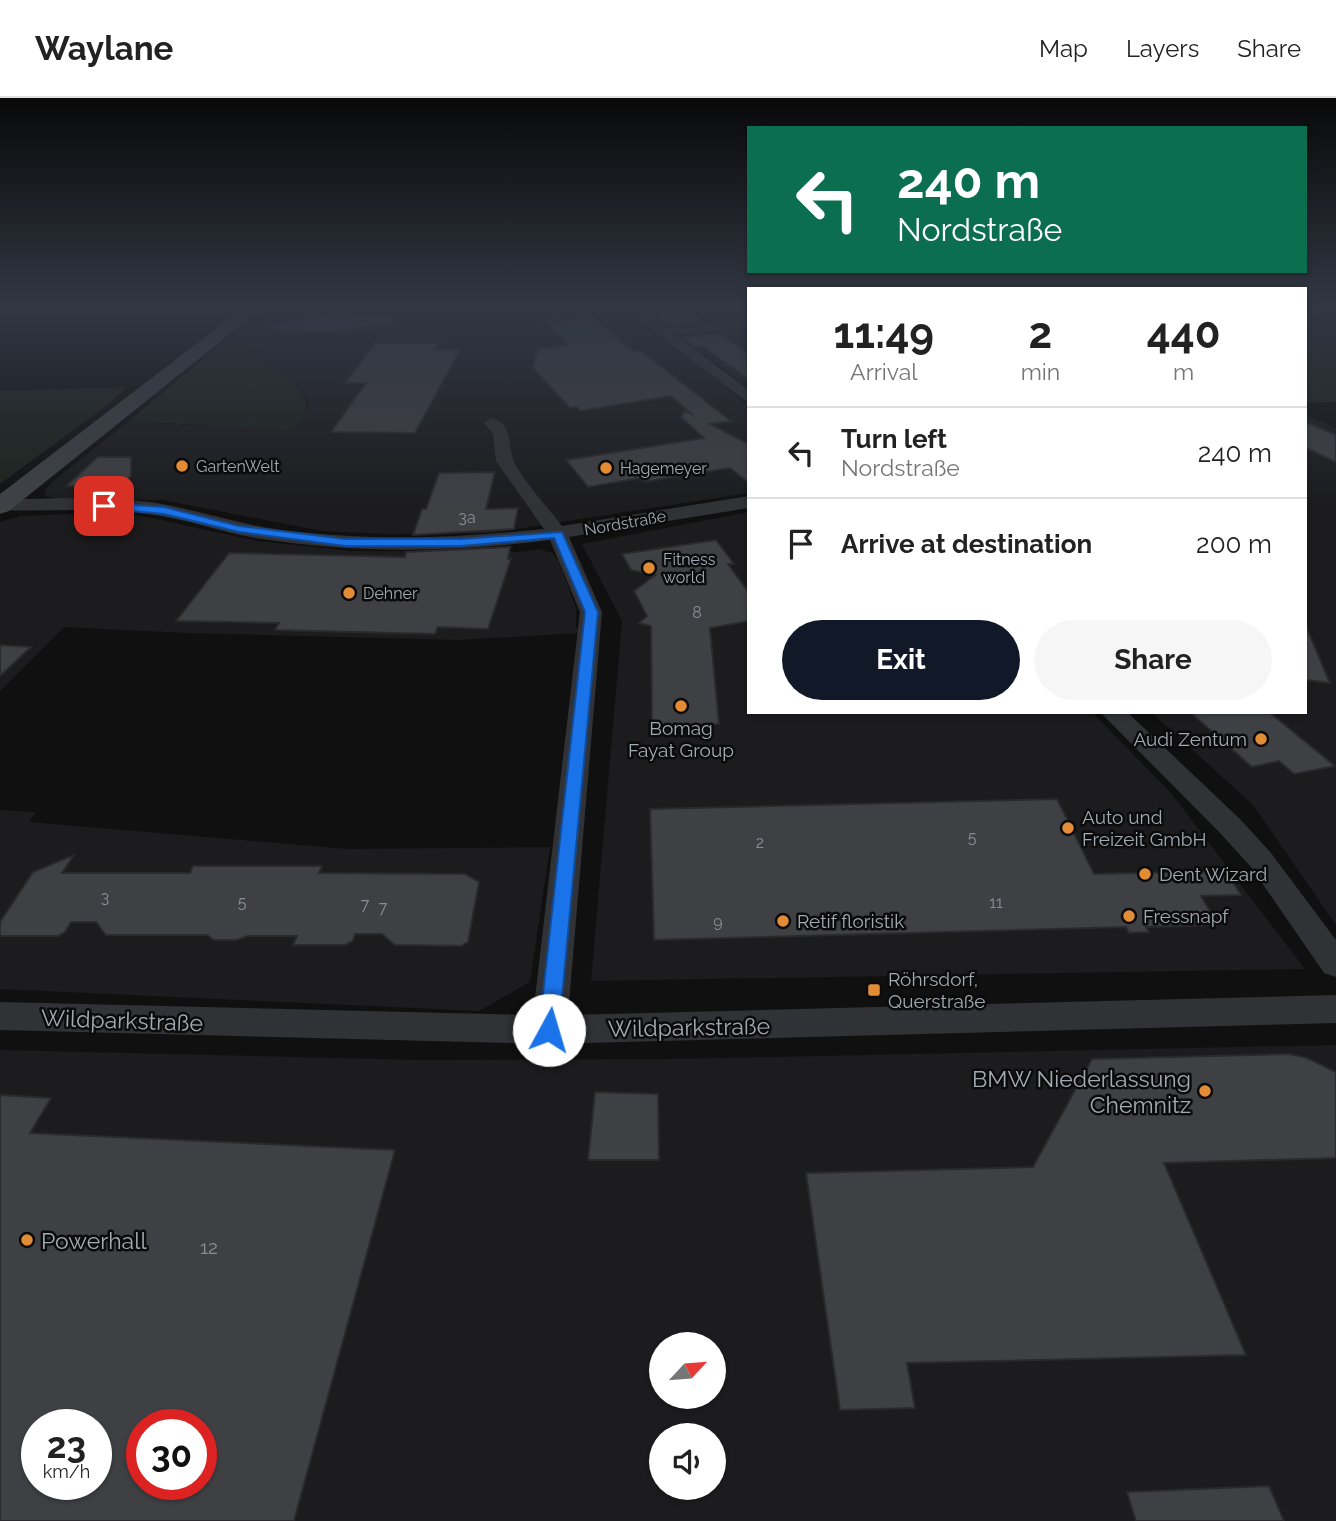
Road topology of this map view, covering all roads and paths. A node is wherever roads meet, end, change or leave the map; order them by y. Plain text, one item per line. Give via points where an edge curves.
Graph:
1 (167, 375) edge
2 (720, 375) edge
3 (747, 396) edge
4 (492, 423) dead end
5 (747, 502) edge
6 (0, 505) edge
7 (558, 535) junction
8 (1114, 714) edge
9 (1336, 964) edge
10 (1336, 1009) edge
11 (0, 1016) edge
12 (549, 1030) junction

1 - 6 main road
2 - 3 street
4 - 7 street via 501,433 505,461
5 - 7 street, Nordstraße
6 - 7 street, Nordstraße via 147,508 239,529 345,542 461,542
7 - 12 street via 592,612
8 - 9 street via 1261,860
10 - 12 street, Wildparkstraße
11 - 12 street, Wildparkstraße

